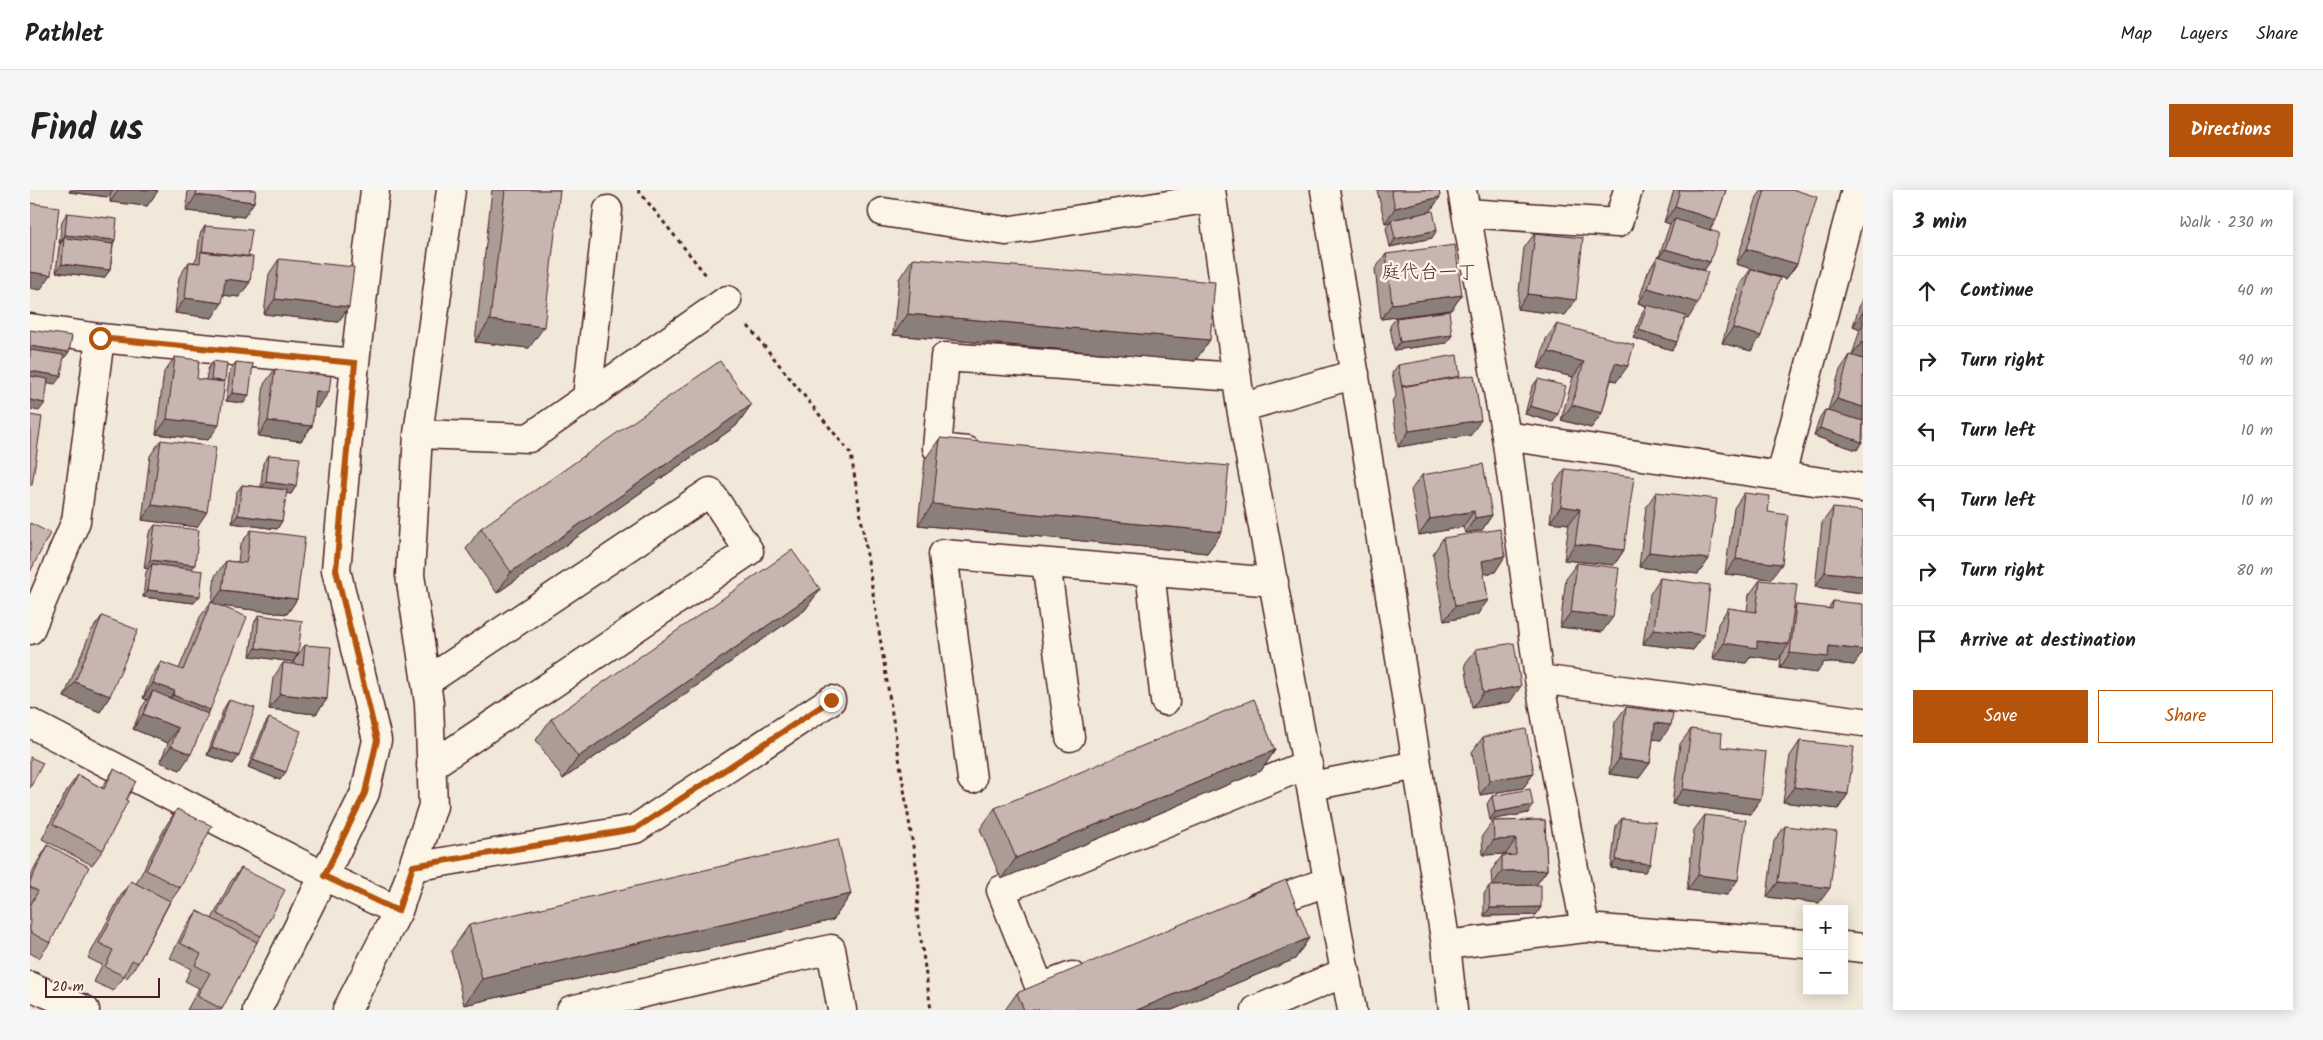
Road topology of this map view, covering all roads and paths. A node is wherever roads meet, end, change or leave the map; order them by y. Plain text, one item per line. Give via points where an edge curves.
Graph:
1 (376, 190) edge
2 (451, 190) edge
3 (637, 190) edge
4 (1325, 190) edge
5 (1628, 190) edge
6 (1856, 190) edge
7 (1212, 194) edge
8 (1464, 202) edge
9 (608, 210) dead end
10 (883, 212) dead end
11 (727, 300) junction
12 (30, 328) edge
13 (100, 338) junction
14 (355, 363) junction
15 (1355, 374) junction
16 (1236, 377) junction
17 (587, 398) junction
18 (1241, 408) junction
19 (418, 434) junction
20 (1506, 436) junction
21 (996, 453) edge
22 (1223, 471) edge
23 (1253, 474) junction
24 (1781, 475) junction
25 (1863, 488) edge
26 (1046, 563) junction
27 (1150, 572) junction
28 (1274, 582) junction
29 (30, 630) edge
30 (1539, 679) junction
31 (426, 682) junction
32 (831, 700) dead end
33 (1165, 701) dead end
34 (1863, 722) edge
35 (30, 723) edge
36 (1070, 737) dead end
37 (1417, 765) junction
38 (431, 766) junction
39 (1310, 775) junction
40 (972, 779) dead end
41 (413, 866) junction
42 (324, 876) junction
43 (1329, 881) junction
44 (398, 911) junction
45 (1236, 915) edge
46 (1585, 928) junction
47 (1803, 944) edge
48 (1446, 946) junction
49 (1848, 946) edge
50 (1863, 948) edge
51 (1096, 967) edge
52 (1346, 972) junction
53 (30, 986) edge
54 (85, 1010) edge
55 (257, 1010) edge
56 (347, 1010) edge
57 (571, 1010) edge
58 (842, 1010) edge
59 (931, 1010) edge
60 (1256, 1010) edge
61 (1352, 1010) edge
62 (1454, 1010) edge

1 - 14 street
2 - 19 street
3 - 11 path
4 - 15 street
5 - 8 street via 1618,224
6 - 24 street
7 - 10 street via 1006,231
7 - 16 street
8 - 20 street
9 - 17 street
11 - 17 street
11 - 59 path via 851,454 919,884 917,912
12 - 13 street
13 - 14 street
13 - 29 street via 76,520
14 - 42 street via 336,570 377,740 365,793
15 - 18 street
15 - 37 street
16 - 18 street
16 - 21 street via 945,357 937,448
17 - 19 street via 530,438
18 - 23 street
19 - 31 street via 410,575
20 - 24 street
20 - 30 street
22 - 23 street
23 - 28 street
24 - 25 street
26 - 27 street
26 - 36 street
26 - 40 street via 943,554
27 - 28 street
27 - 33 street
28 - 39 street
30 - 34 street
30 - 46 street
31 - 38 street
31 - 38 street via 710,492 748,551
32 - 41 street via 635,829
35 - 42 street
37 - 39 street
37 - 48 street
38 - 41 street via 433,806
39 - 43 street
39 - 51 street via 1001,890 1040,988
41 - 44 street
42 - 44 street
42 - 55 street
43 - 45 street
43 - 52 street
44 - 56 street
46 - 47 street
46 - 48 street
48 - 62 street
49 - 50 street
52 - 60 street
52 - 61 street
53 - 54 street
57 - 58 street via 831,949

